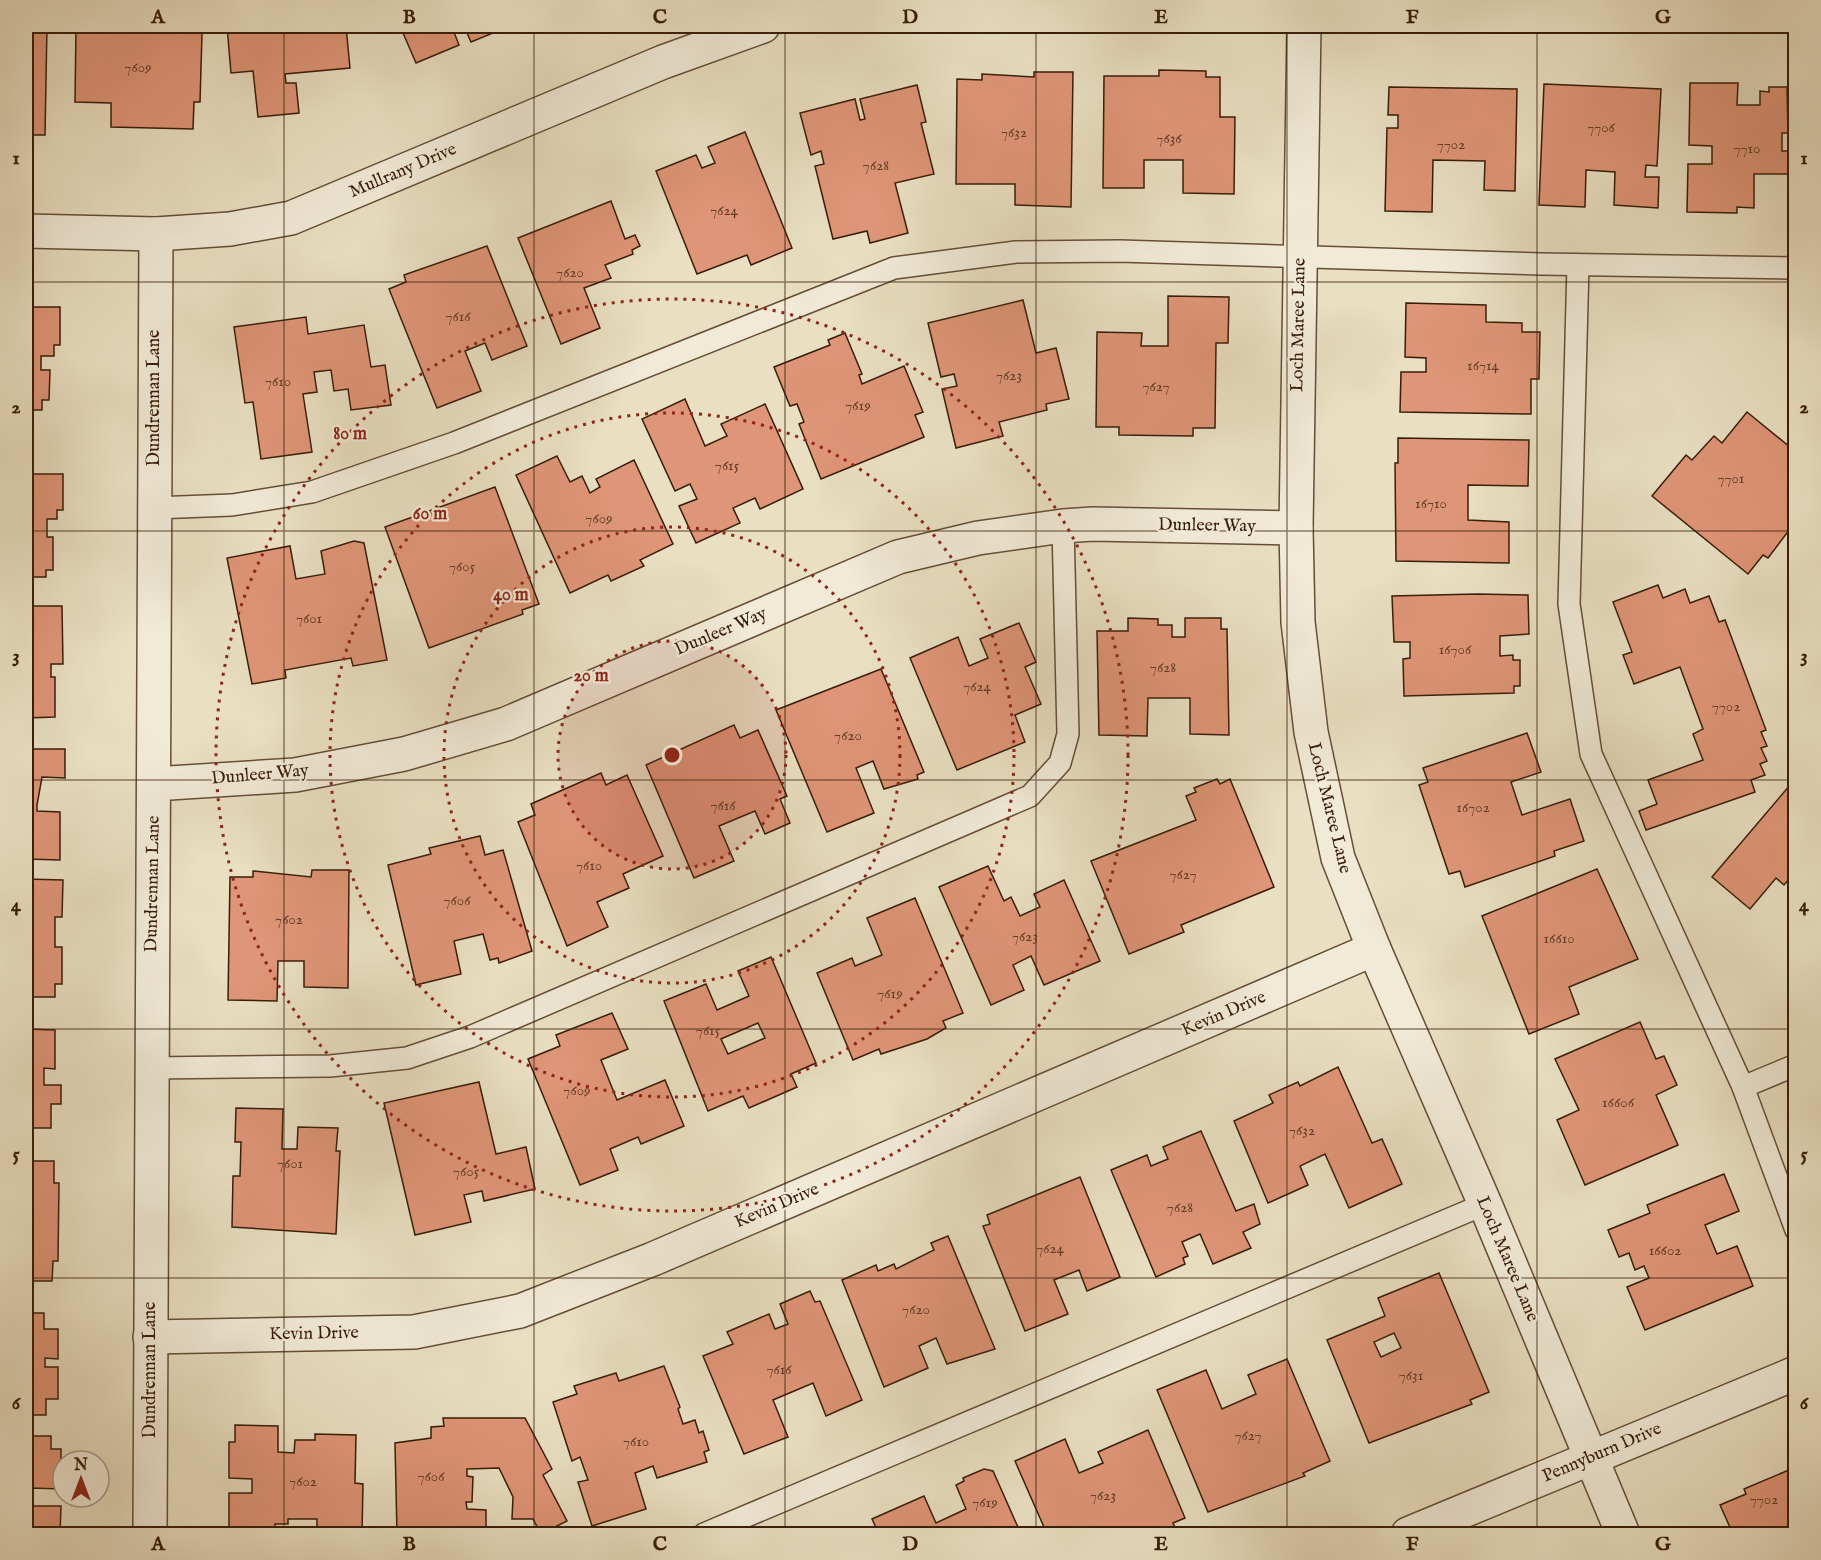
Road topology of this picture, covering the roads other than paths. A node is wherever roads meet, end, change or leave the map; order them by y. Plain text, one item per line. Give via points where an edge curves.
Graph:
1 (763, 26) edge
2 (1304, 26) edge
3 (26, 231) edge
4 (156, 234) junction
5 (1300, 256) junction
6 (1578, 265) junction
7 (1796, 268) edge
8 (154, 508) junction
9 (1063, 526) junction
10 (1296, 528) junction
11 (154, 784) junction
12 (1374, 949) junction
13 (1796, 1065) edge
14 (151, 1068) junction
15 (1743, 1087) junction
16 (1485, 1204) junction
17 (1796, 1230) edge
18 (150, 1337) junction
19 (1796, 1372) edge
20 (1592, 1457) junction
21 (150, 1534) edge
22 (704, 1534) edge
23 (1408, 1534) edge
24 (1623, 1534) edge

1 - 4 street, Mullrany Drive via 663,62 291,218 230,229
2 - 5 street, Loch Maree Lane
3 - 4 street, Mullrany Drive
4 - 8 street, Dundrennan Lane
5 - 6 lane
5 - 8 lane via 1016,252 894,268 454,442 312,492 232,505
5 - 10 street, Loch Maree Lane
6 - 7 lane
6 - 15 lane via 1569,604 1591,754
8 - 11 street, Dundrennan Lane
9 - 10 street, Dunleer Way
9 - 11 street, Dunleer Way via 978,538 898,557 506,724 404,754 295,775
9 - 14 lane via 1068,734 1060,763 1030,796 470,1037 407,1058 330,1066
10 - 12 street, Loch Maree Lane via 1298,622 1311,732 1338,858
11 - 14 street, Dundrennan Lane
12 - 16 street, Loch Maree Lane
12 - 18 street, Kevin Drive via 653,1259 520,1311 414,1332
13 - 15 lane
14 - 18 street, Dundrennan Lane
15 - 17 lane
16 - 20 street, Loch Maree Lane
16 - 22 lane
18 - 21 street, Dundrennan Lane
19 - 20 street, Pennyburn Drive
20 - 23 street, Pennyburn Drive
20 - 24 street, Loch Maree Lane

